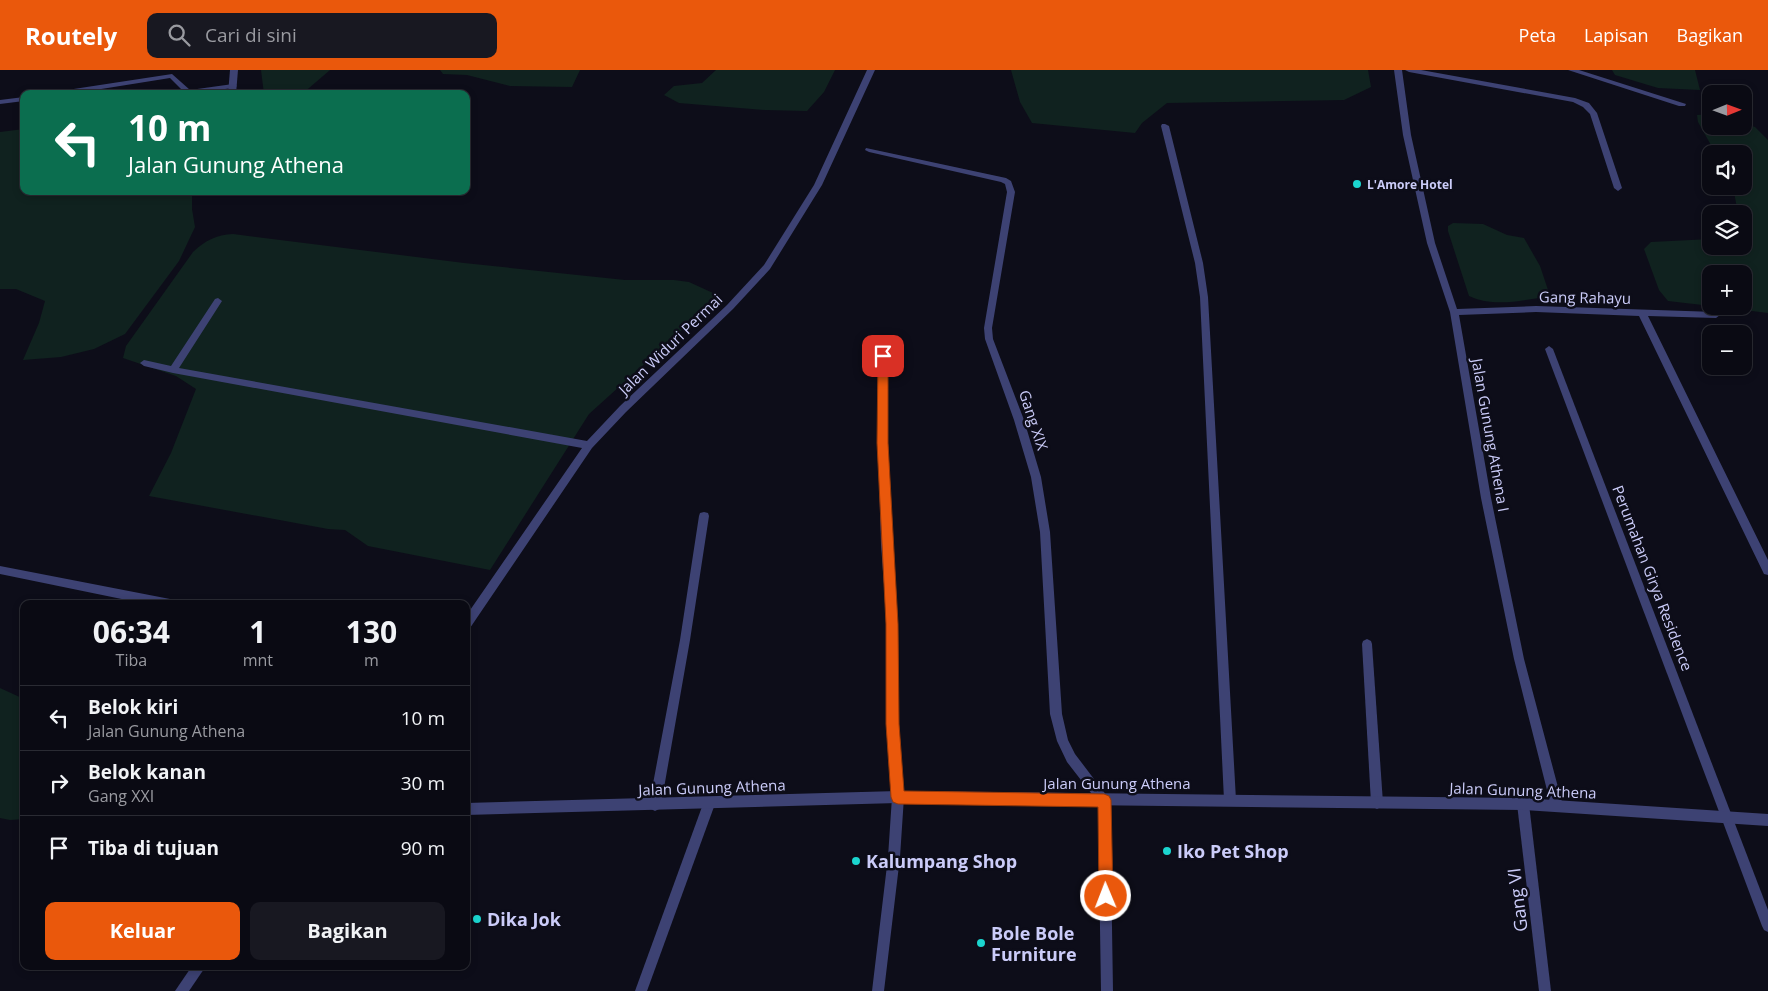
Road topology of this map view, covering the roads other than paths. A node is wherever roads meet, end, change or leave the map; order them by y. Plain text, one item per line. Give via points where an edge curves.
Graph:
1 (234, 70) edge
2 (871, 70) edge
3 (1398, 70) edge
4 (1409, 70) edge
5 (1572, 70) edge
6 (80, 90) edge
7 (186, 90) edge
8 (232, 90) edge
9 (20, 99) edge
10 (0, 102) edge
11 (1682, 104) dead end
12 (1165, 126) dead end
13 (869, 150) dead end
14 (1618, 188) dead end
15 (218, 301) dead end
16 (1454, 312) junction
17 (1642, 312) junction
18 (1702, 314) edge
19 (1549, 349) dead end
20 (883, 356) dead end
21 (144, 363) dead end
22 (173, 370) junction
23 (589, 445) junction
24 (704, 516) dead end
25 (0, 570) edge
26 (1768, 571) edge
27 (150, 600) edge
28 (470, 619) edge
29 (1367, 644) dead end
30 (898, 797) junction
31 (1104, 800) junction
32 (1230, 800) junction
33 (1377, 803) junction
34 (709, 804) junction
35 (1523, 804) junction
36 (655, 805) junction
37 (1558, 806) junction
38 (470, 809) edge
39 (1728, 817) junction
40 (1768, 820) edge
41 (1768, 926) edge
42 (197, 970) edge
43 (181, 991) edge
44 (641, 991) edge
45 (878, 991) edge
46 (1107, 991) edge
47 (1545, 991) edge

1 - 8 street
2 - 23 street, Jalan Widuri Permai via 818,185 766,267 730,307 623,408
3 - 16 street, Jalan Gunung Athena I via 1407,135 1431,243
4 - 14 street via 1575,100 1586,105 1593,113
5 - 11 street
6 - 7 street via 172,76
9 - 10 street
12 - 32 street via 1199,263 1204,297
13 - 31 street, Gang XIX via 968,171 1003,180 1010,186 989,339 1036,477 1044,532 1056,714 1071,758
15 - 22 street
16 - 17 street, Gang Rahayu
16 - 37 street, Jalan Gunung Athena I via 1486,498 1515,640
17 - 18 street, Gang Rahayu
17 - 26 street
19 - 39 street, Perumahan Girya Residence
20 - 30 street via 892,724
21 - 22 street
22 - 23 street
23 - 28 street, Jalan Widuri Permai
24 - 36 street
25 - 27 street
29 - 33 street
30 - 31 street, Jalan Gunung Athena
30 - 34 street, Jalan Gunung Athena
30 - 45 street
31 - 32 street, Jalan Gunung Athena
31 - 46 street
32 - 33 street, Jalan Gunung Athena
33 - 35 street, Jalan Gunung Athena
34 - 36 street, Jalan Gunung Athena
34 - 44 street
35 - 37 street, Jalan Gunung Athena
35 - 47 street, Gang VI
36 - 38 street, Jalan Gunung Athena
37 - 39 street, Jalan Gunung Athena
39 - 40 street, Jalan Gunung Athena
39 - 41 street, Perumahan Girya Residence
42 - 43 street

